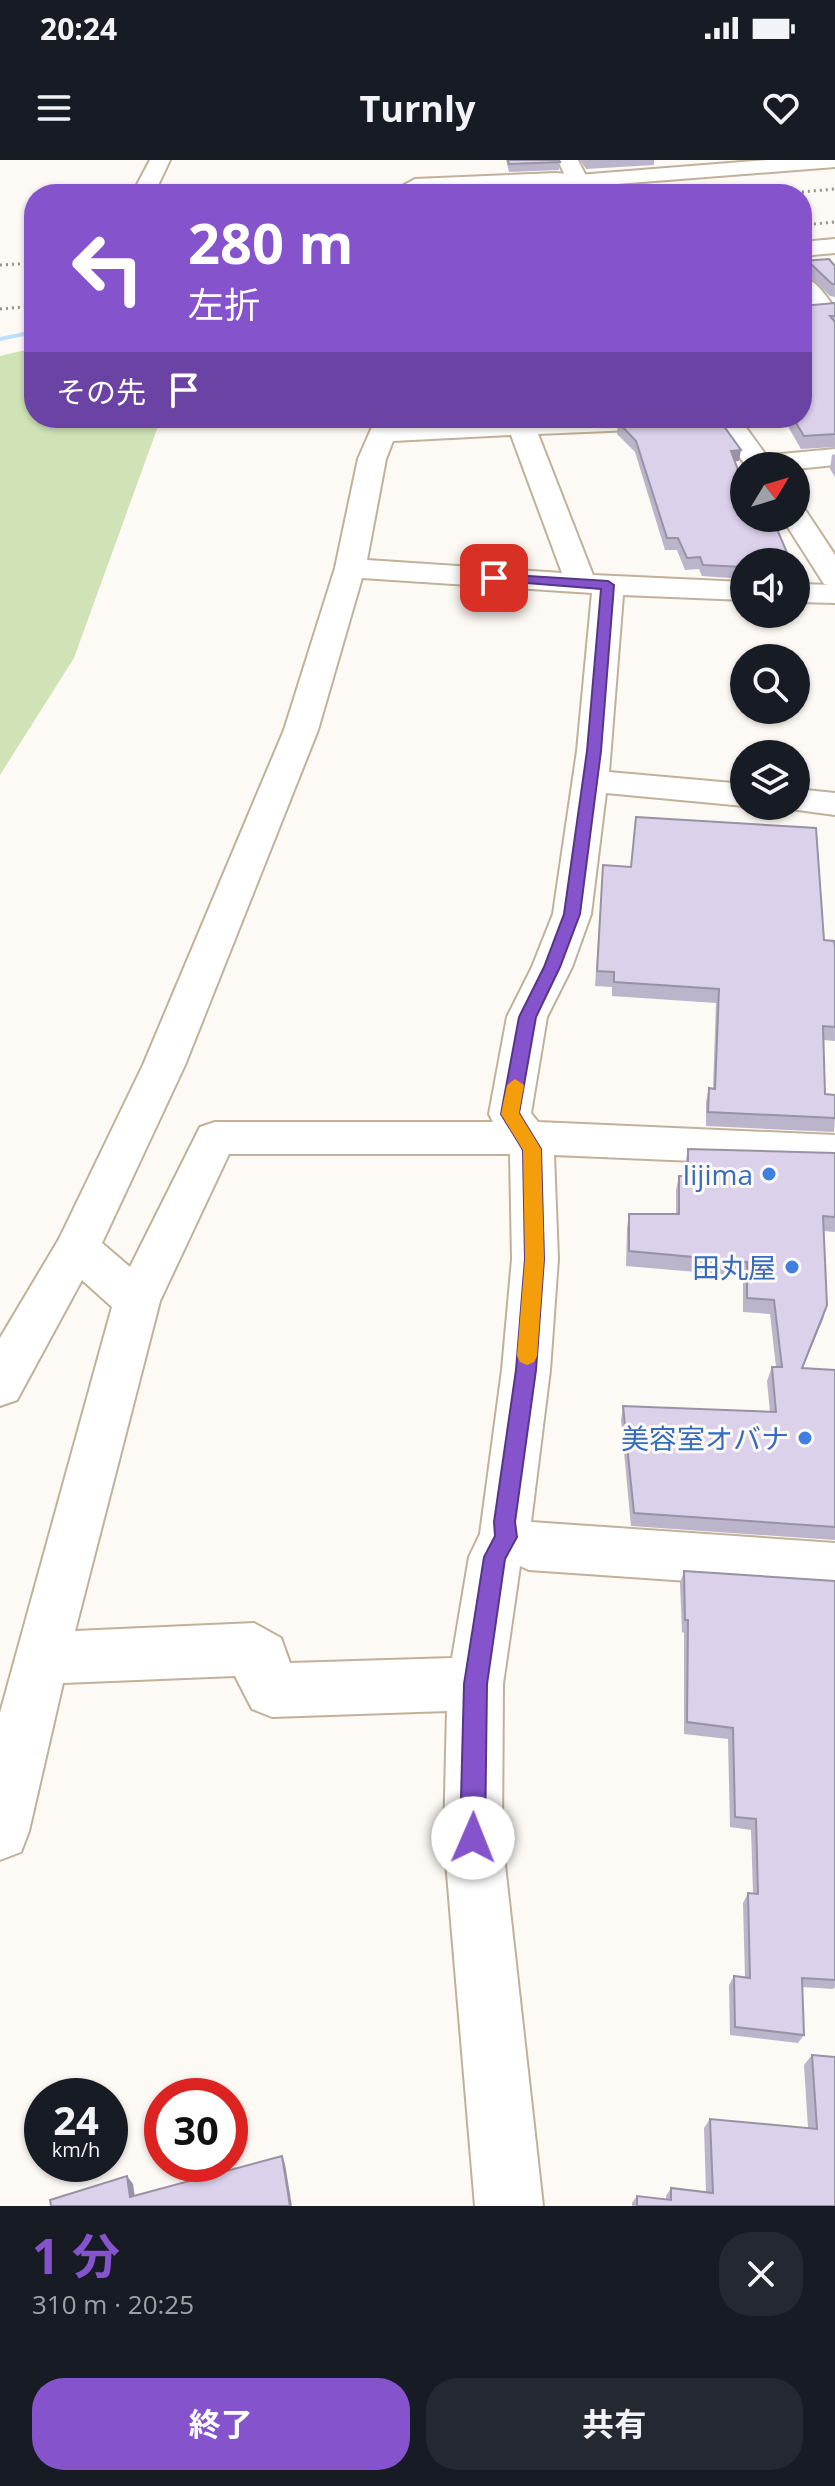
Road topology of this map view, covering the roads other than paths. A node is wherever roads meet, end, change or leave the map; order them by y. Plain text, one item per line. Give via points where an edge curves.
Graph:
1 (160, 160) edge
2 (568, 160) edge
3 (835, 161) edge
4 (720, 164) edge
5 (148, 184) edge
6 (438, 184) edge
7 (570, 184) edge
8 (579, 184) edge
9 (604, 184) edge
10 (835, 246) edge
11 (812, 248) edge
12 (444, 428) edge
13 (522, 428) edge
14 (732, 428) edge
15 (750, 452) edge
16 (835, 457) edge
17 (810, 460) edge
18 (806, 532) edge
19 (350, 568) junction
20 (835, 578) edge
21 (594, 584) junction
22 (730, 590) edge
23 (810, 593) edge
24 (835, 594) edge
25 (590, 781) junction
26 (730, 794) edge
27 (810, 801) edge
28 (835, 804) edge
29 (524, 1138) junction
30 (835, 1151) edge
31 (77, 1248) junction
32 (137, 1301) junction
33 (0, 1385) edge
34 (506, 1537) junction
35 (835, 1567) edge
36 (41, 1658) junction
37 (475, 1684) junction
38 (0, 1831) edge
39 (509, 2206) edge

1 - 5 street
2 - 8 street
3 - 4 street
4 - 9 street
6 - 7 street via 556,179
10 - 11 street
12 - 19 street via 382,433
13 - 21 street
14 - 15 street
16 - 17 street
18 - 20 street
19 - 21 street
19 - 31 street via 301,730 164,1065
21 - 22 street
21 - 25 street
23 - 24 street
25 - 26 street
25 - 29 street via 572,914 527,1017 510,1114
27 - 28 street
29 - 30 street
29 - 32 street via 215,1138
29 - 34 street via 532,1149 535,1259
31 - 32 street
31 - 33 street
32 - 36 street
34 - 35 street via 529,1546
34 - 37 street via 495,1557
36 - 37 street via 254,1649 262,1656 263,1678 272,1690
36 - 38 street
37 - 39 street via 473,1838

